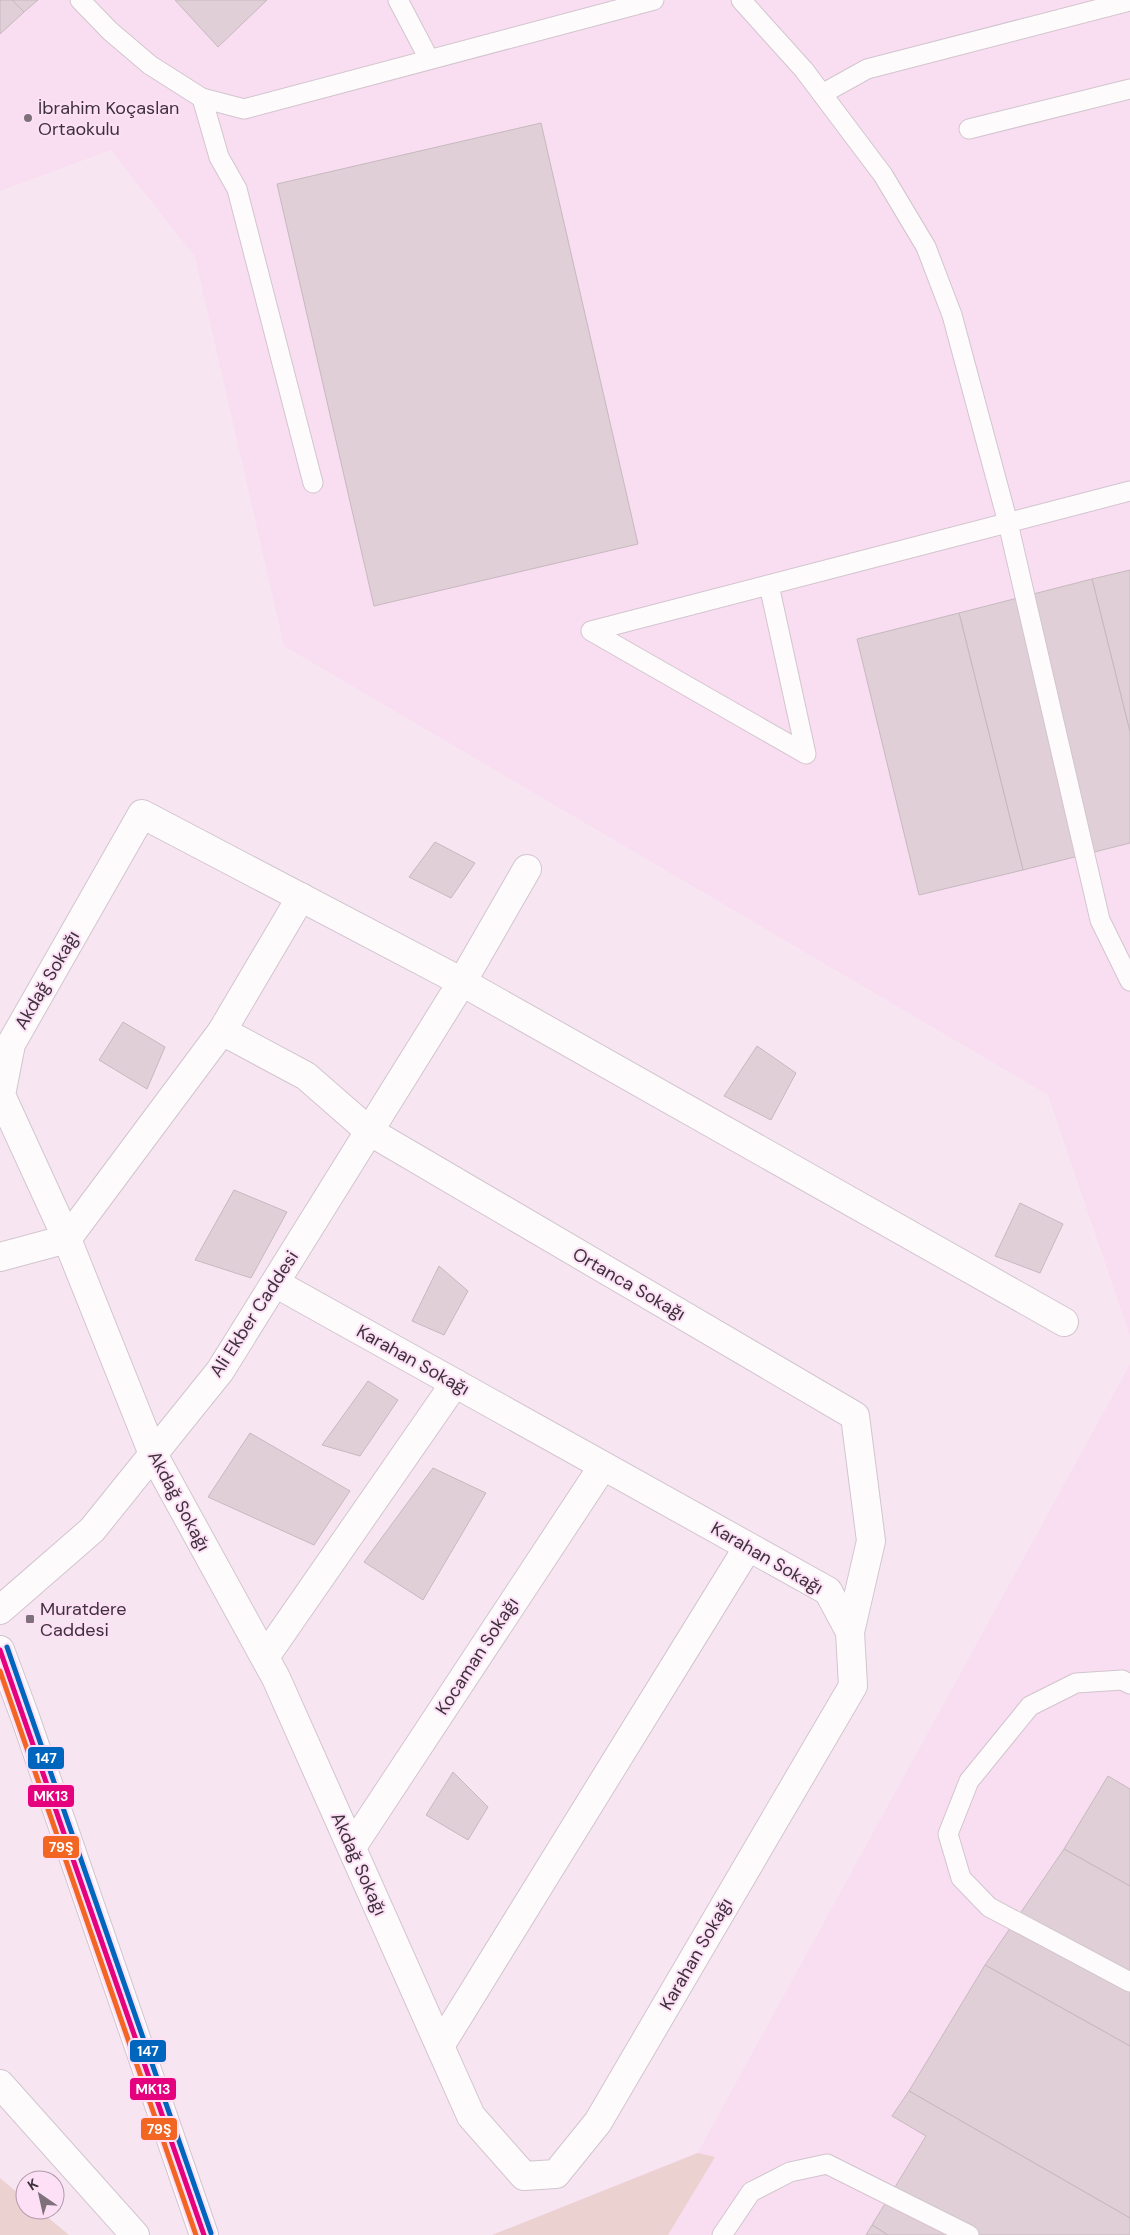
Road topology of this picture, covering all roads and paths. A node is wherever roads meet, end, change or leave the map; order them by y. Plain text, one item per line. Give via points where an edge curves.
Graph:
1 (80, 0) edge
2 (398, 0) edge
3 (654, 0) edge
4 (741, 0) edge
5 (1130, 1) edge
6 (429, 59) junction
7 (1130, 89) edge
8 (822, 94) junction
9 (202, 98) junction
10 (969, 129) dead end
11 (313, 483) dead end
12 (1130, 492) edge
13 (1008, 523) junction
14 (769, 585) junction
15 (527, 869) dead end
16 (301, 897) junction
17 (1130, 981) edge
18 (462, 982) junction
19 (222, 1031) junction
20 (0, 1094) edge
21 (369, 1131) junction
22 (67, 1239) junction
23 (0, 1257) edge
24 (275, 1283) junction
25 (1064, 1322) dead end
26 (455, 1383) junction
27 (153, 1454) junction
28 (603, 1466) junction
29 (748, 1546) junction
30 (0, 1610) edge
31 (850, 1632) junction
32 (0, 1650) edge
33 (265, 1657) junction
34 (1130, 1684) edge
35 (352, 1847) junction
36 (1130, 1982) edge
37 (440, 2046) junction
38 (0, 2084) edge
39 (524, 2176) joint
40 (135, 2235) edge
41 (204, 2235) edge
42 (722, 2235) edge
43 (969, 2235) edge

1 - 9 lane via 150,65
2 - 6 lane
3 - 6 lane
4 - 8 lane
5 - 8 lane via 867,70
6 - 9 lane via 244,109
7 - 10 lane
8 - 13 lane via 883,175 926,247 952,315
9 - 11 lane via 219,157 237,189
12 - 13 lane
13 - 14 lane
13 - 17 lane via 1100,920
14 - 14 lane via 704,602 592,631 806,754
15 - 18 street, Ali Ekber Caddesi
16 - 18 street
16 - 19 street
16 - 20 street, Akdağ Sokağı via 142,814 11,1044
18 - 21 street, Ali Ekber Caddesi
18 - 25 street
19 - 21 street, Ortanca Sokağı via 306,1076
19 - 22 street
20 - 22 street, Akdağ Sokağı
21 - 24 street, Ali Ekber Caddesi
21 - 31 street, Ortanca Sokağı via 855,1416 871,1541
22 - 23 street
22 - 27 street, Akdağ Sokağı
24 - 26 street, Karahan Sokağı
24 - 27 street, Ali Ekber Caddesi via 220,1371
26 - 28 street, Karahan Sokağı
26 - 33 street
27 - 30 street, Ali Ekber Caddesi via 92,1530
27 - 33 street, Akdağ Sokağı
28 - 29 street, Karahan Sokağı
28 - 35 street, Kocaman Sokağı
29 - 31 street, Karahan Sokağı via 828,1591
29 - 37 street
31 - 39 street, Karahan Sokağı via 852,1686 598,2122 556,2174
32 - 41 street
33 - 35 street, Akdağ Sokağı
34 - 36 lane via 1122,1680 1076,1683 1030,1706 969,1781 948,1834 961,1878 989,1907
35 - 37 street, Akdağ Sokağı
37 - 39 street, Akdağ Sokağı via 471,2116
38 - 40 street
42 - 43 lane via 751,2192 790,2172 827,2164

